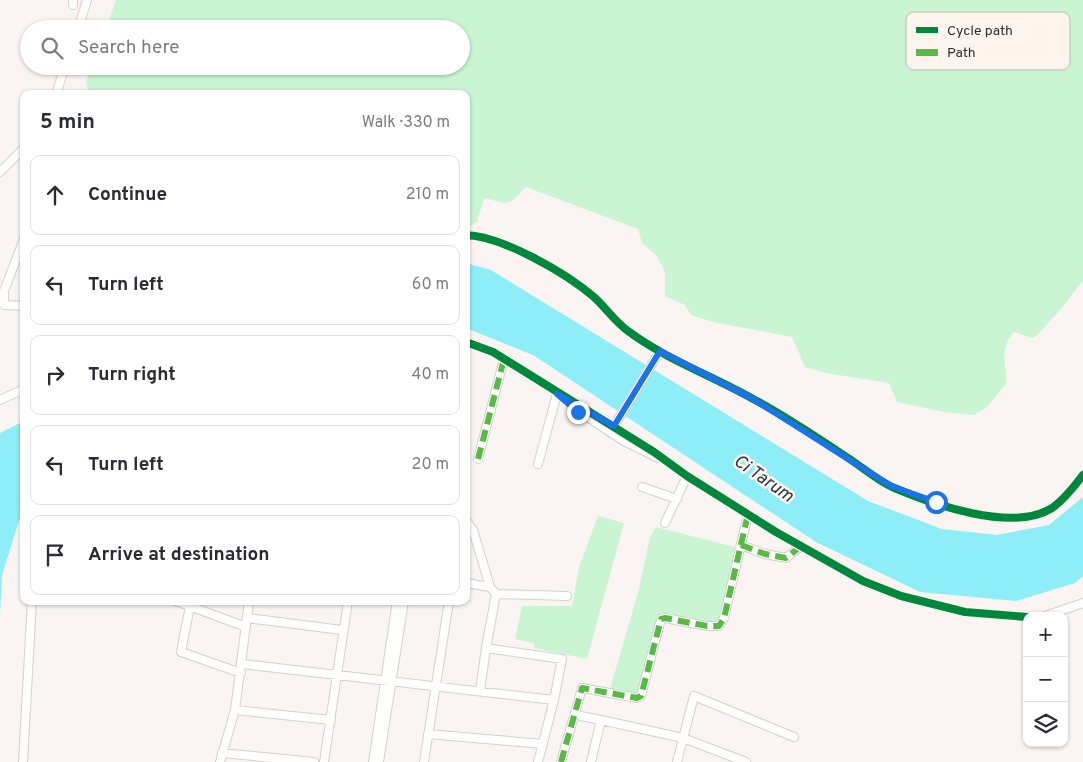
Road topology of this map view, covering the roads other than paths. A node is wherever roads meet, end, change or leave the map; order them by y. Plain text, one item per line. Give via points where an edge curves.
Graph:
1 (87, 0) edge
2 (81, 20) edge
3 (62, 75) edge
4 (57, 90) edge
5 (20, 152) edge
6 (0, 172) edge
7 (470, 235) edge
8 (20, 249) edge
9 (20, 306) edge
10 (470, 343) edge
11 (658, 354) junction
12 (504, 359) junction
13 (20, 391) edge
14 (557, 394) junction
15 (0, 400) edge
16 (615, 424) junction
17 (478, 459) dead end
18 (666, 461) junction
19 (538, 464) dead end
20 (1083, 475) edge
21 (687, 476) junction
22 (642, 486) dead end
23 (676, 499) junction
24 (748, 514) junction
25 (665, 523) dead end
26 (470, 526) edge
27 (741, 545) junction
28 (800, 546) junction
29 (470, 584) edge
30 (490, 587) junction
31 (496, 594) junction
32 (567, 596) dead end
33 (1083, 602) edge
34 (32, 605) edge
35 (190, 605) edge
36 (192, 605) edge
37 (249, 605) edge
38 (347, 605) edge
39 (397, 605) edge
40 (403, 605) edge
41 (448, 605) edge
42 (1056, 612) edge
43 (247, 618) junction
44 (1023, 618) edge
45 (397, 621) junction
46 (246, 627) junction
47 (342, 630) junction
48 (486, 648) junction
49 (242, 664) junction
50 (241, 673) junction
51 (337, 675) junction
52 (388, 680) junction
53 (437, 686) junction
54 (480, 691) junction
55 (554, 700) junction
56 (234, 710) junction
57 (581, 716) dead end
58 (331, 720) junction
59 (601, 720) junction
60 (380, 733) junction
61 (428, 734) junction
62 (794, 737) dead end
63 (683, 738) junction
64 (543, 744) junction
65 (222, 753) junction
66 (23, 762) edge
67 (220, 762) edge
68 (314, 762) edge
69 (324, 762) edge
70 (373, 762) edge
71 (379, 762) edge
72 (424, 762) edge
73 (538, 762) edge
74 (561, 762) edge
75 (591, 762) edge
76 (677, 762) edge
77 (746, 762) edge

1 - 2 street
3 - 4 street
5 - 6 street
7 - 11 street via 495,241 558,273 592,296 628,331
8 - 9 street via 3,294 4,305
10 - 12 street
11 - 16 street
11 - 20 street via 755,400 891,486 950,507 990,517 1012,519 1031,516 1051,508 1066,497
12 - 14 street
12 - 17 street
13 - 15 street
14 - 16 street
14 - 18 street via 578,412 622,440
14 - 19 street
16 - 18 street
18 - 21 street
21 - 23 street
21 - 24 street
22 - 23 street
23 - 25 street
24 - 27 street
24 - 28 street
26 - 30 street
27 - 28 street via 786,558
27 - 74 street via 724,618 719,626 661,619 641,696 636,698 582,688
28 - 44 street via 863,581 901,596 965,612
29 - 30 street
30 - 31 street
31 - 32 street
31 - 48 street
33 - 42 street
34 - 66 street
35 - 50 street via 181,652
36 - 46 street
37 - 43 street
38 - 47 street
39 - 45 street
40 - 45 street
41 - 53 street
43 - 46 street
43 - 47 street
45 - 52 street
46 - 49 street
47 - 51 street
48 - 54 street
48 - 55 street via 562,659
49 - 50 street
49 - 51 street
50 - 56 street
51 - 52 street
51 - 58 street
52 - 53 street
52 - 60 street
53 - 54 street
53 - 61 street
54 - 55 street
55 - 64 street
56 - 58 street
56 - 65 street
57 - 59 street
58 - 69 street
59 - 63 street
59 - 75 street
60 - 70 street
60 - 71 street
61 - 64 street
61 - 72 street
62 - 63 street via 694,696
63 - 76 street
63 - 77 street
64 - 73 street
65 - 67 street
65 - 68 street

